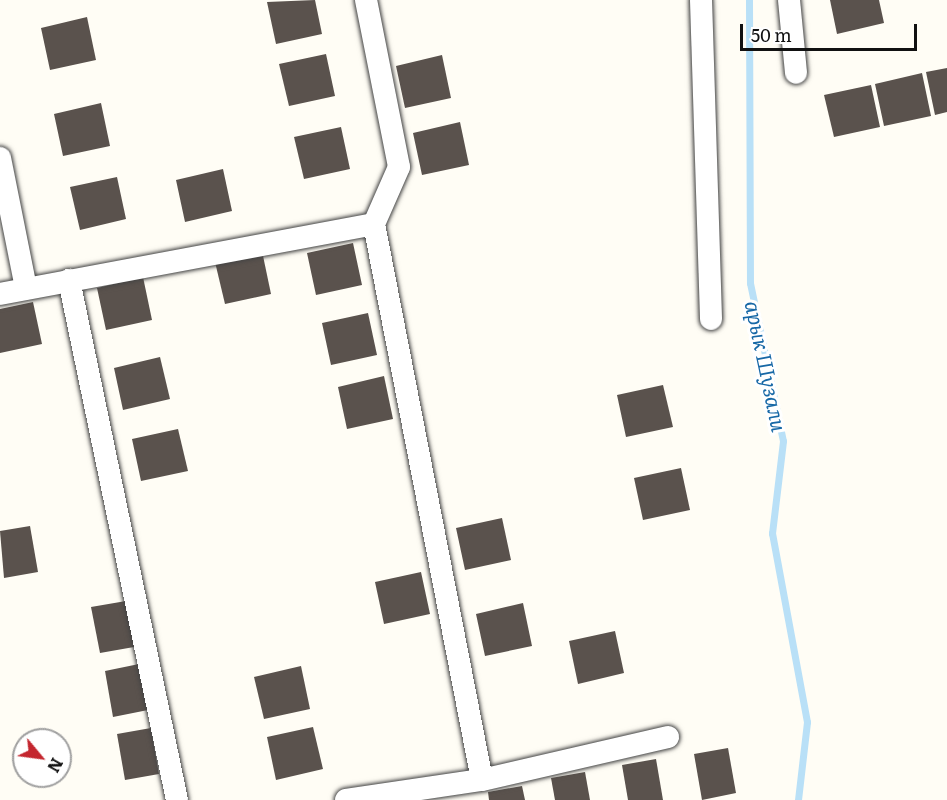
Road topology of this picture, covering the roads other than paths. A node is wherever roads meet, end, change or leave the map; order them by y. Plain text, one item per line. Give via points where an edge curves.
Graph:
1 (366, 0) edge
2 (701, 0) edge
3 (789, 0) edge
4 (796, 72) dead end
5 (0, 158) edge
6 (374, 224) junction
7 (69, 280) junction
8 (26, 288) junction
9 (0, 294) edge
10 (711, 319) dead end
11 (668, 737) dead end
12 (482, 780) junction
13 (177, 800) edge
14 (346, 800) edge

1 - 6 street via 399,167
2 - 10 street
3 - 4 street
5 - 8 street
6 - 7 street
6 - 12 street
7 - 8 street
7 - 13 street
8 - 9 street
11 - 12 street
12 - 14 street

